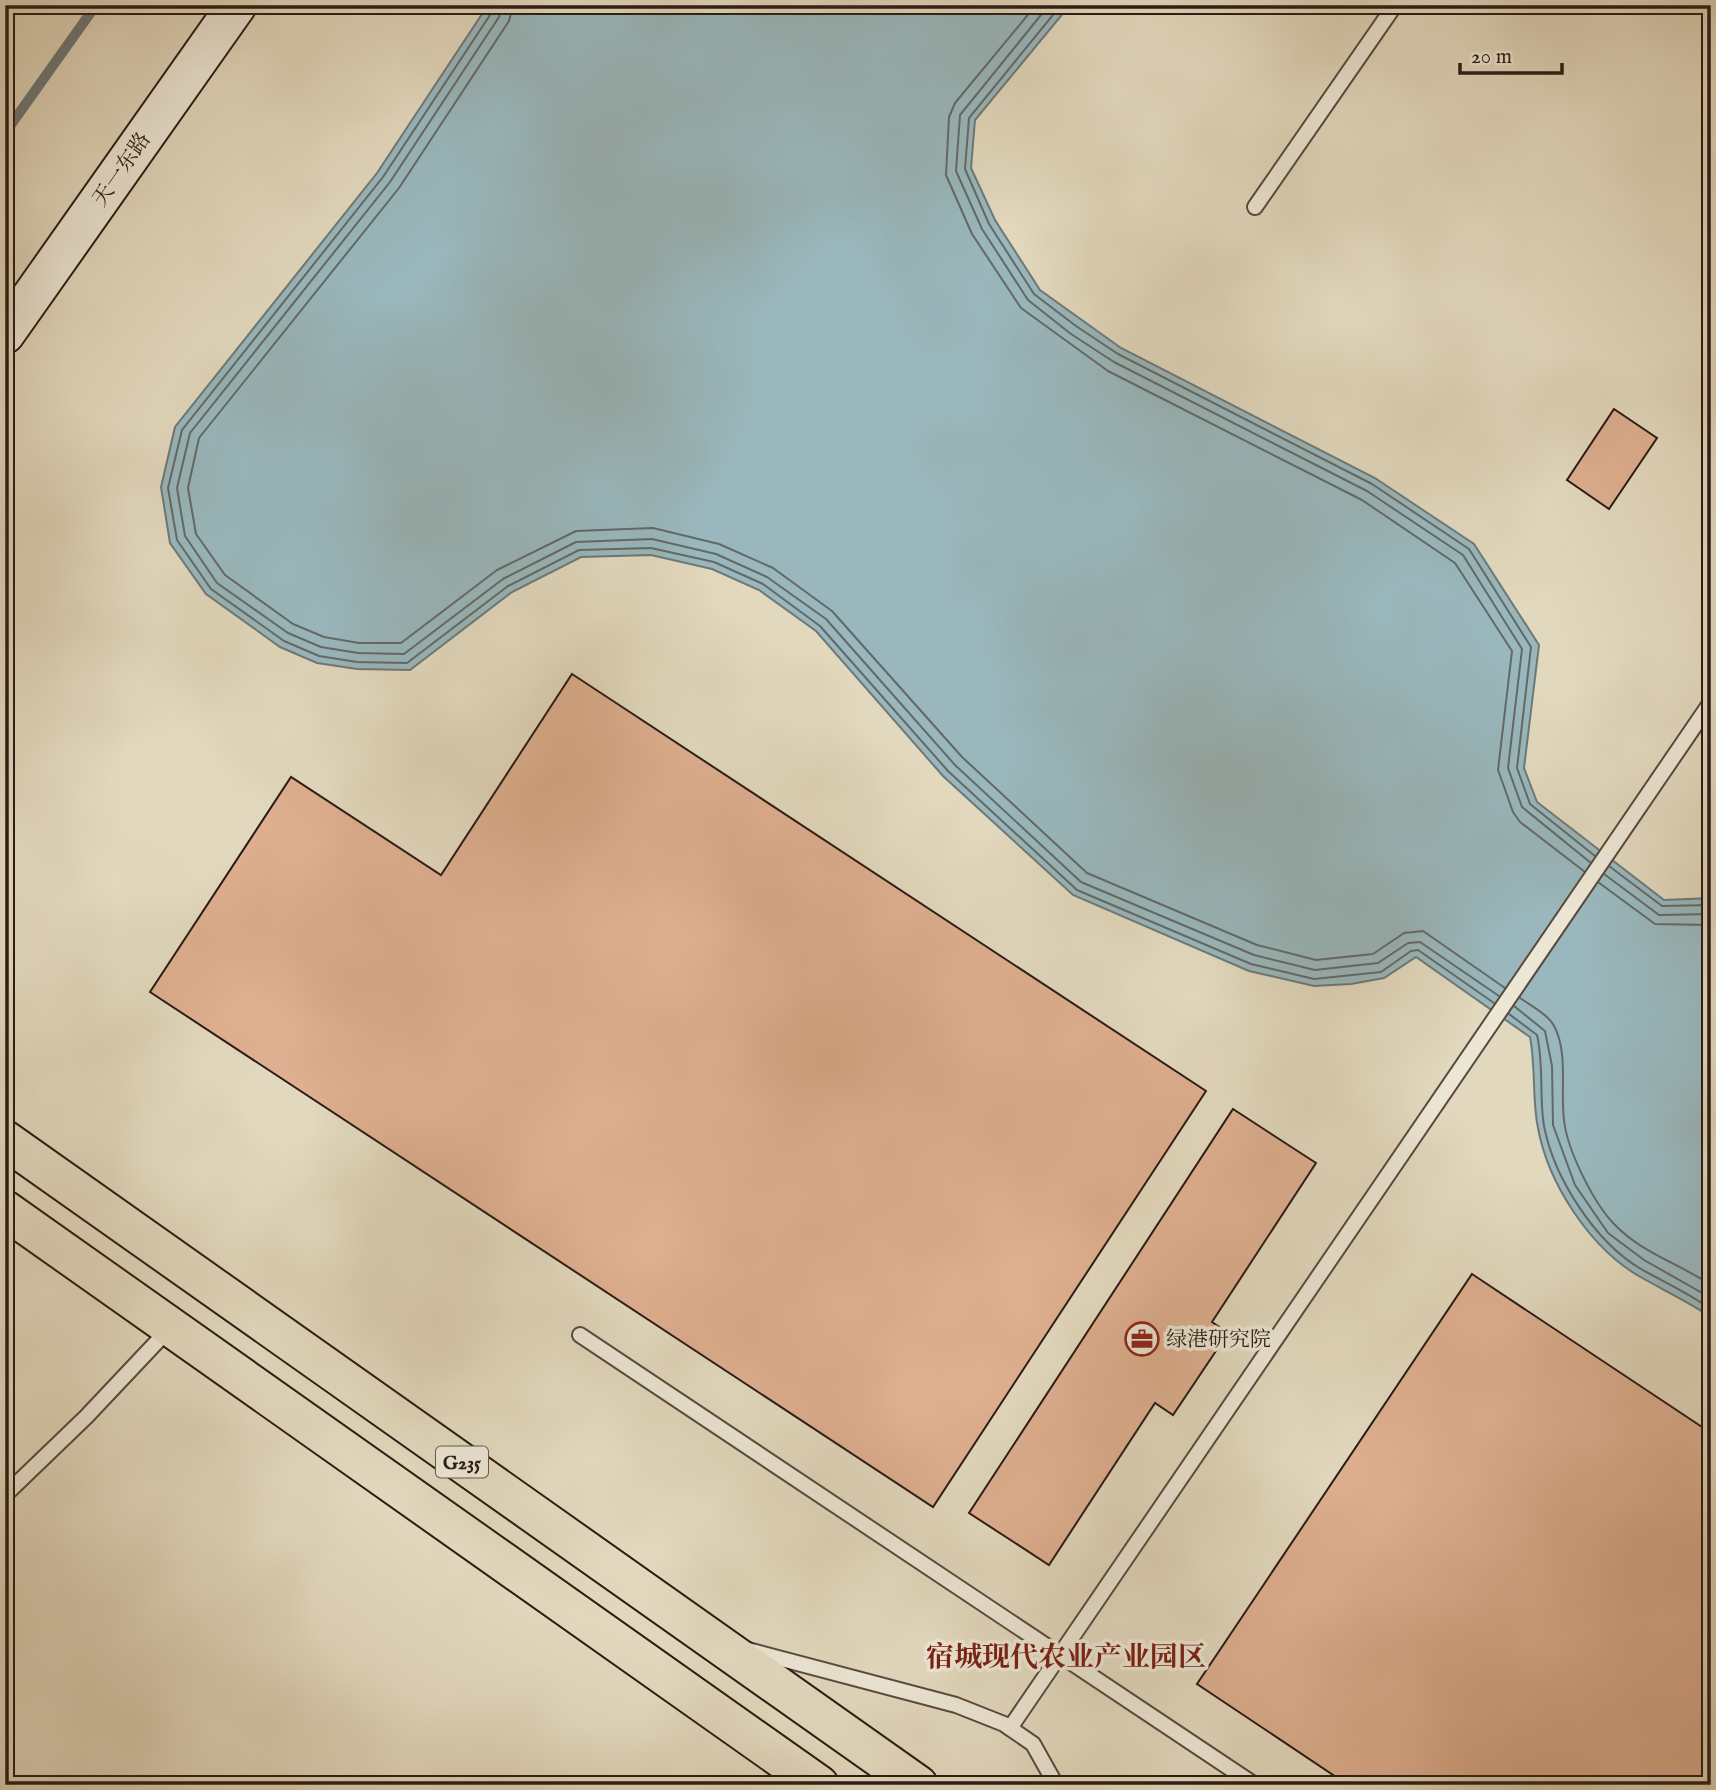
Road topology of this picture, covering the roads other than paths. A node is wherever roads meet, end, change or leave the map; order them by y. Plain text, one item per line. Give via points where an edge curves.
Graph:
1 (237, 5) edge
2 (1395, 5) edge
3 (1255, 207) dead end
4 (5, 334) edge
5 (1711, 702) edge
6 (5, 1140) edge
7 (5, 1210) edge
8 (171, 1326) junction
9 (580, 1335) dead end
10 (5, 1495) edge
11 (714, 1641) junction
12 (1060, 1655) junction
13 (1010, 1728) junction
14 (819, 1785) edge
15 (918, 1785) edge
16 (1056, 1785) edge
17 (1255, 1785) edge

1 - 4 main road, 天一东路
2 - 3 lane
5 - 12 lane
6 - 11 highway, G235
7 - 8 highway, G235
8 - 10 lane
8 - 14 highway, G235
9 - 12 lane
11 - 13 lane via 956,1705
11 - 15 highway, G235
12 - 13 lane
12 - 17 lane
13 - 16 lane via 1033,1744

